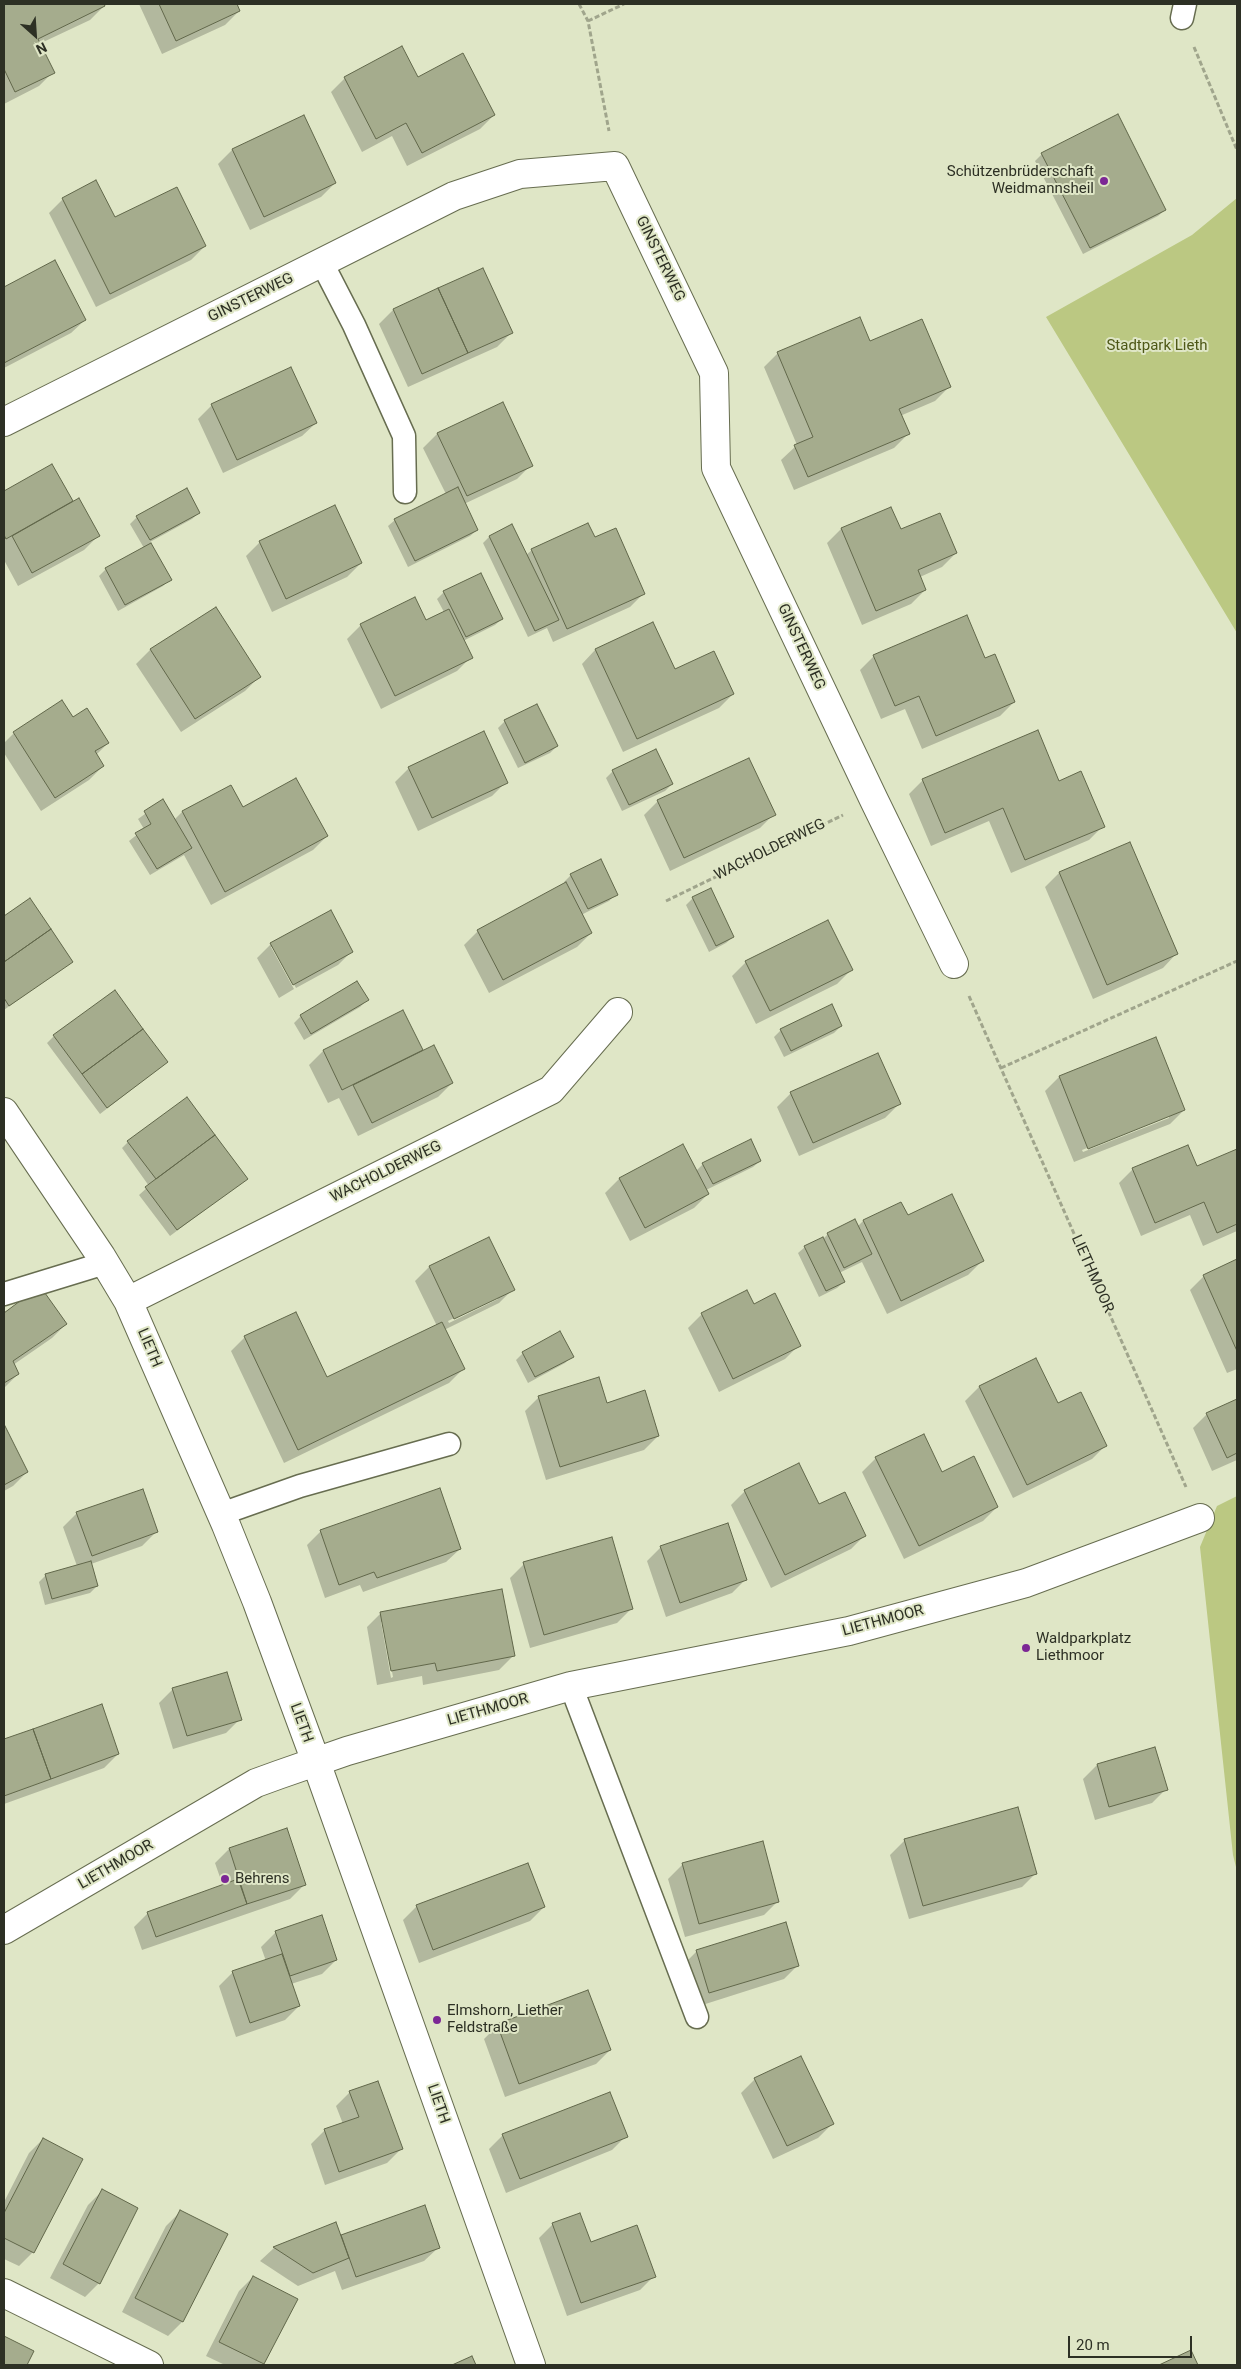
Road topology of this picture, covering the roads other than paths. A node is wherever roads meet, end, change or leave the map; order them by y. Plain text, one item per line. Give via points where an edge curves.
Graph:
1 (322, 263) junction
2 (4, 422) edge
3 (405, 492) dead end
4 (954, 964) road end
5 (618, 1012) dead end
6 (4, 1112) edge
7 (106, 1264) junction
8 (4, 1294) edge
9 (128, 1301) junction
10 (449, 1444) dead end
11 (221, 1514) junction
12 (1200, 1518) road end
13 (572, 1686) junction
14 (316, 1762) junction
15 (4, 1930) edge
16 (697, 2017) dead end
17 (4, 2293) edge
18 (149, 2365) edge
19 (531, 2365) edge

1 - 2 street, GINSTERWEG
1 - 3 lane via 404,436
1 - 4 street, GINSTERWEG via 454,196 520,174 616,166 714,372 716,468
5 - 9 street, WACHOLDERWEG via 551,1090
6 - 7 street, LIETH
7 - 8 lane
7 - 9 street, LIETH
9 - 11 street, LIETH
10 - 11 lane via 300,1486
11 - 14 street, LIETH
12 - 13 street, LIETHMOOR via 1026,1583 849,1631
13 - 14 street, LIETHMOOR
13 - 16 lane
14 - 15 street, LIETHMOOR via 256,1783
14 - 19 street, LIETH
17 - 18 street

